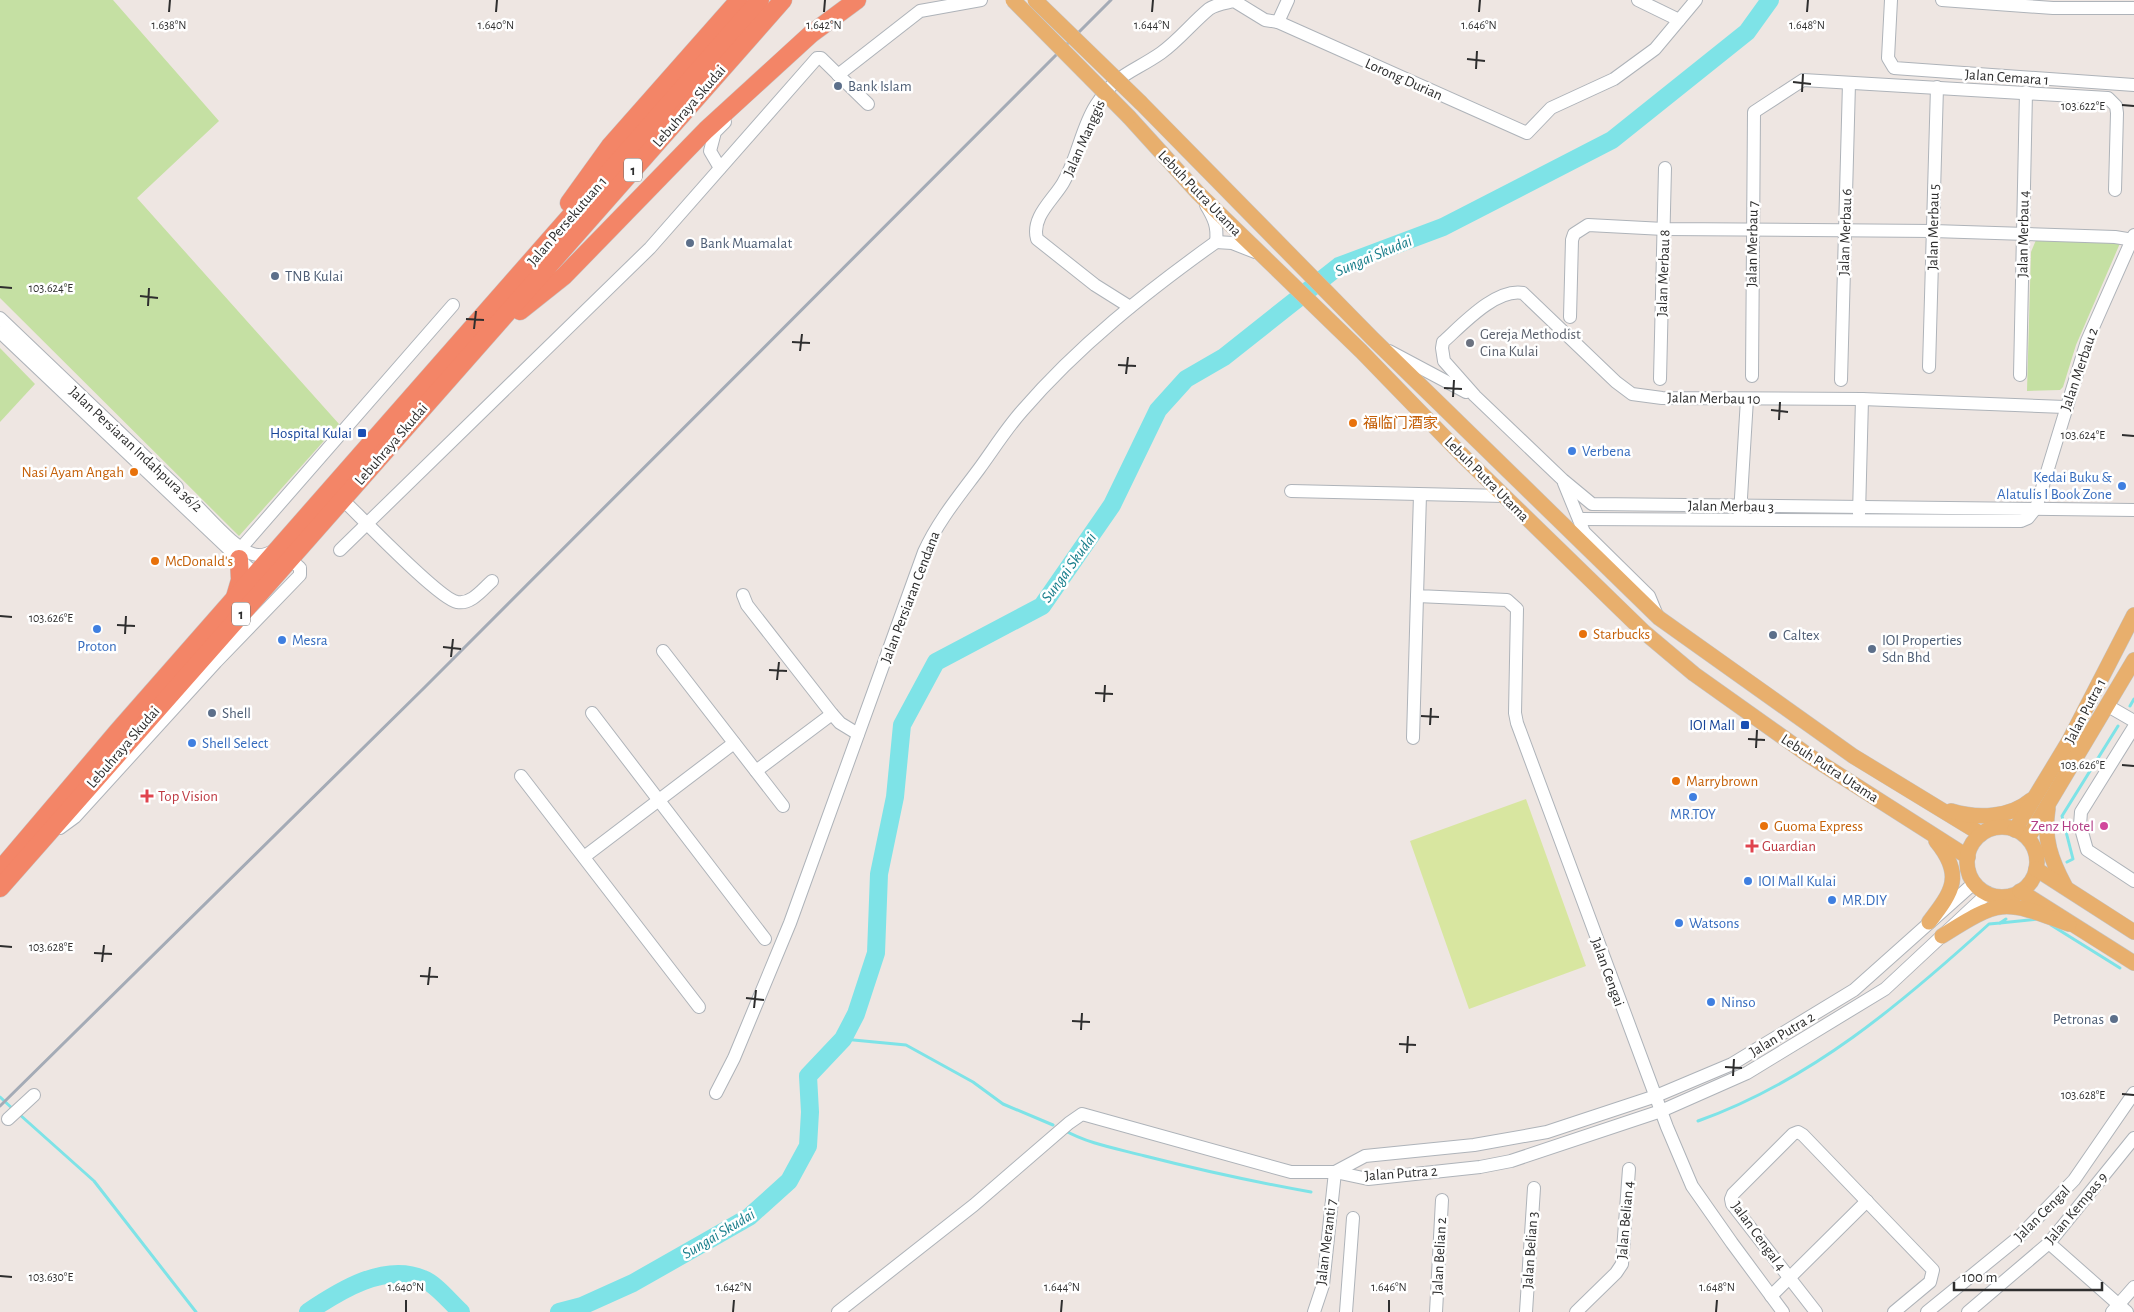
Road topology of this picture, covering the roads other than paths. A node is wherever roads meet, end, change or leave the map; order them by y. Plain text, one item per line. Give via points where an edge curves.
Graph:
1 (739, 0) edge
2 (760, 0) edge
3 (783, 0) edge
4 (857, 0) edge
5 (981, 0) edge
6 (1013, 0) edge
7 (1036, 0) edge
8 (1288, 0) edge
9 (1638, 0) edge
10 (1696, 0) edge
11 (1891, 0) edge
12 (1942, 0) edge
13 (1979, 1) edge
14 (2134, 8) edge
15 (1679, 20) junction
16 (1278, 22) junction
17 (780, 63) junction
18 (838, 74) junction
19 (1848, 83) junction
20 (2134, 85) edge
21 (1937, 87) junction
22 (2026, 92) junction
23 (868, 104) dead end
24 (720, 168) junction
25 (1665, 168) dead end
26 (2114, 190) dead end
27 (1198, 193) junction
28 (1664, 229) junction
29 (1752, 231) junction
30 (1845, 231) junction
31 (1933, 231) junction
32 (2022, 234) junction
33 (2133, 238) edge
34 (1216, 242) junction
35 (1266, 258) junction
36 (512, 283) junction
37 (453, 305) dead end
38 (1130, 308) junction
39 (1472, 317) joint
40 (1570, 317) dead end
41 (0, 318) edge
42 (0, 332) edge
43 (482, 340) junction
44 (1377, 342) junction
45 (1930, 367) dead end
46 (2020, 375) dead end
47 (1752, 376) dead end
48 (1660, 379) dead end
49 (1841, 380) dead end
50 (1475, 396) junction
51 (1746, 399) junction
52 (1862, 399) junction
53 (2065, 407) junction
54 (1563, 480) junction
55 (1291, 491) dead end
56 (1420, 494) junction
57 (1504, 496) junction
58 (342, 499) junction
59 (1740, 506) junction
60 (1859, 507) junction
61 (2036, 508) junction
62 (2134, 510) edge
63 (1578, 519) junction
64 (1740, 520) junction
65 (1859, 521) junction
66 (368, 523) junction
67 (304, 542) junction
68 (340, 550) dead end
69 (285, 552) junction
70 (240, 553) junction
71 (256, 575) junction
72 (492, 580) dead end
73 (743, 595) dead end
74 (1416, 596) junction
75 (234, 600) junction
76 (2134, 615) edge
77 (1659, 618) junction
78 (663, 651) dead end
79 (2134, 660) edge
80 (2108, 706) junction
81 (592, 714) dead end
82 (832, 714) junction
83 (2134, 721) edge
84 (2134, 727) edge
85 (858, 734) junction
86 (1413, 738) dead end
87 (734, 743) junction
88 (756, 771) junction
89 (521, 776) dead end
90 (1924, 799) junction
91 (658, 800) junction
92 (2043, 800) junction
93 (783, 806) dead end
94 (1929, 833) junction
95 (1981, 834) junction
96 (2021, 834) junction
97 (43, 839) junction
98 (584, 857) junction
99 (1968, 857) junction
100 (2036, 869) junction
101 (0, 870) edge
102 (2134, 881) edge
103 (1974, 883) junction
104 (0, 888) edge
105 (2067, 889) junction
106 (2020, 891) junction
107 (1988, 893) junction
108 (1929, 922) junction
109 (2069, 924) junction
110 (2134, 932) edge
111 (1942, 936) junction
112 (765, 939) dead end
113 (2134, 963) edge
114 (698, 1007) dead end
115 (716, 1092) dead end
116 (2134, 1093) edge
117 (34, 1095) dead end
118 (1656, 1096) junction
119 (1661, 1111) junction
120 (8, 1119) dead end
121 (2134, 1138) edge
122 (1629, 1169) dead end
123 (1335, 1172) junction
124 (1534, 1188) dead end
125 (1442, 1200) dead end
126 (1867, 1201) junction
127 (1353, 1218) dead end
128 (2049, 1243) junction
129 (1790, 1278) junction
130 (2134, 1288) edge
131 (1771, 1296) junction
132 (2119, 1310) edge
133 (838, 1312) edge
134 (1314, 1312) edge
135 (1346, 1312) edge
136 (1436, 1312) edge
137 (1526, 1312) edge
138 (1576, 1312) edge
139 (1783, 1312) edge
140 (1816, 1312) edge
141 (1894, 1312) edge
142 (1927, 1312) edge
143 (1968, 1312) edge

1 - 36 highway via 610,146
2 - 36 highway, Jalan Persekutuan 1 / 1
3 - 43 highway, Lebuhraya Skudai / 1
4 - 17 highway via 811,34
5 - 18 street via 920,11
6 - 27 main road, Lebuh Putra Utama, bridge via 1129,117
7 - 44 main road, Lebuh Putra Utama, bridge
8 - 16 street
9 - 15 street
10 - 15 street
11 - 20 street, Jalan Cemara 1 via 1888,58 1890,65 1898,69
12 - 13 street
13 - 14 street via 2053,8
15 - 16 street, Lorong Durian via 1656,49 1614,79 1551,108 1530,132 1522,133
16 - 38 street, Jalan Manggis via 1266,20 1234,1 1210,8 1160,54 1123,74 1094,107 1070,170 1036,223 1035,230 1037,239
17 - 24 street via 715,132 710,152
17 - 43 highway via 706,130 564,276
18 - 23 street
18 - 24 street via 817,58
19 - 21 street
19 - 29 street, Jalan Merbau 7 via 1798,82 1754,112
19 - 30 street, Jalan Merbau 6
21 - 22 street
21 - 31 street, Jalan Merbau 5
22 - 26 street via 2103,97 2112,101 2117,113
22 - 32 street, Jalan Merbau 4
24 - 66 street via 650,248
25 - 28 street, Jalan Merbau 8
27 - 34 street via 1214,218 1218,230
27 - 35 main road, Lebuh Putra Utama
28 - 29 street
28 - 40 street via 1588,225 1574,234
28 - 48 street, Jalan Merbau 8
29 - 30 street
29 - 47 street, Jalan Merbau 7
30 - 31 street
30 - 49 street, Jalan Merbau 6
31 - 32 street
31 - 45 street, Jalan Merbau 5
32 - 33 street
32 - 46 street, Jalan Merbau 4
33 - 53 street, Jalan Merbau 2 via 2087,341
34 - 35 street via 1245,247
34 - 38 street, Jalan Persiaran Cendana
35 - 57 main road, Lebuh Putra Utama
36 - 69 highway, Lebuhraya Skudai / 1
37 - 70 street
38 - 85 street, Jalan Persiaran Cendana via 1067,362 1021,412 934,529
39 - 50 street, Jalan Merbau 3 via 1443,342 1442,348 1444,360
39 - 51 street, Jalan Merbau 10 via 1500,295 1516,291 1523,293 1632,394 1662,398
41 - 70 street, Jalan Persiaran Indahpura 36/2
42 - 70 street, Jalan Persiaran Indahpura 36/2
43 - 58 highway, Lebuhraya Skudai / 1
44 - 50 street
44 - 77 main road, Lebuh Putra Utama
50 - 54 street, Jalan Merbau 3
51 - 52 street, Jalan Merbau 10
51 - 59 street
52 - 53 street, Jalan Merbau 10
52 - 60 street
53 - 61 street, Jalan Merbau 2
54 - 59 street, Jalan Merbau 3 via 1592,504
54 - 63 street
55 - 56 street
56 - 57 street
56 - 74 street
57 - 94 main road, Lebuh Putra Utama via 1644,632 1694,674 1808,755
58 - 66 street
58 - 67 highway, Lebuhraya Skudai / 1
59 - 60 street, Jalan Merbau 3
59 - 64 street
60 - 61 street, Jalan Merbau 3
60 - 65 street
61 - 62 street, Jalan Merbau 3
61 - 65 street via 2021,521
63 - 64 street
63 - 77 street via 1584,532 1649,596
64 - 65 street
66 - 68 street
66 - 72 street via 434,589 457,602 470,600
67 - 69 highway, Lebuhraya Skudai / 1
67 - 71 street via 270,573
69 - 70 street, Jalan Persiaran Indahpura 36/2
69 - 71 highway, Lebuhraya Skudai / 1
69 - 97 highway, Lebuhraya Skudai / 1
69 - 97 street via 300,568 300,575 216,662 76,817
70 - 71 street, Jalan Persiaran Indahpura 36/2
70 - 75 highway via 240,580
71 - 75 highway, Lebuhraya Skudai / 1
73 - 82 street via 747,605
74 - 86 street
74 - 118 street, Jalan Cengai via 1508,600 1517,609 1514,713
75 - 101 highway, Lebuhraya Skudai / 1
76 - 92 main road, Jalan Putra 1
77 - 90 main road, Lebuh Putra Utama via 1853,756
78 - 87 street
79 - 80 main road, Jalan Putra 1
80 - 83 street
80 - 92 main road, Jalan Putra 1
81 - 91 street
82 - 85 street
82 - 88 street
84 - 102 street via 2080,818 2082,840 2087,850
85 - 115 street, Jalan Persiaran Cendana via 790,923 734,1058
87 - 88 street
87 - 91 street
88 - 93 street
89 - 98 street
90 - 92 main road via 1963,815 2010,812
90 - 95 main road, Lebuh Putra Utama
91 - 98 street
91 - 112 street
92 - 96 main road, Jalan Putra 1
92 - 105 main road via 2049,852
94 - 99 main road, Lebuh Putra Utama
94 - 108 main road via 1946,853 1952,864 1953,876 1948,898
95 - 96 main road via 1997,827
95 - 99 main road via 1970,848
96 - 100 main road via 2036,857
97 - 104 highway, Lebuhraya Skudai / 1
98 - 114 street
99 - 103 main road via 1968,872
100 - 105 main road
100 - 106 main road via 2032,879
103 - 107 main road
103 - 108 street, Jalan Putra 2
105 - 110 main road
106 - 107 main road via 2005,896
106 - 109 main road
107 - 111 street, Jalan Putra 2
108 - 118 street, Jalan Putra 2 via 1854,990 1732,1064
109 - 111 main road via 2026,909 1996,906
109 - 113 main road
111 - 119 street, Jalan Putra 2 via 1885,989 1746,1073
116 - 142 street, Jalan Cengal via 2074,1180 2019,1237
117 - 120 street
118 - 119 street, Jalan Cengai
118 - 123 street, Jalan Putra 2 via 1547,1132 1474,1145 1365,1156
119 - 123 street, Jalan Putra 2 via 1528,1156 1480,1167 1368,1178
119 - 131 street, Jalan Cengai via 1692,1186
121 - 128 street, Jalan Kempas 9
122 - 138 street, Jalan Belian 4 via 1622,1264
123 - 133 street via 1291,1172 1082,1114 967,1211
123 - 134 street, Jalan Meranti 7 via 1323,1285
124 - 137 street, Jalan Belian 3
125 - 136 street, Jalan Belian 2
126 - 129 street
126 - 129 street, Jalan Cengal 4 via 1803,1135 1793,1134 1731,1199
126 - 141 street via 1933,1270 1930,1282
127 - 135 street
128 - 132 street
128 - 143 street, Jalan Kempas 9
129 - 131 street
129 - 140 street
130 - 132 street
131 - 139 street, Jalan Cengai

